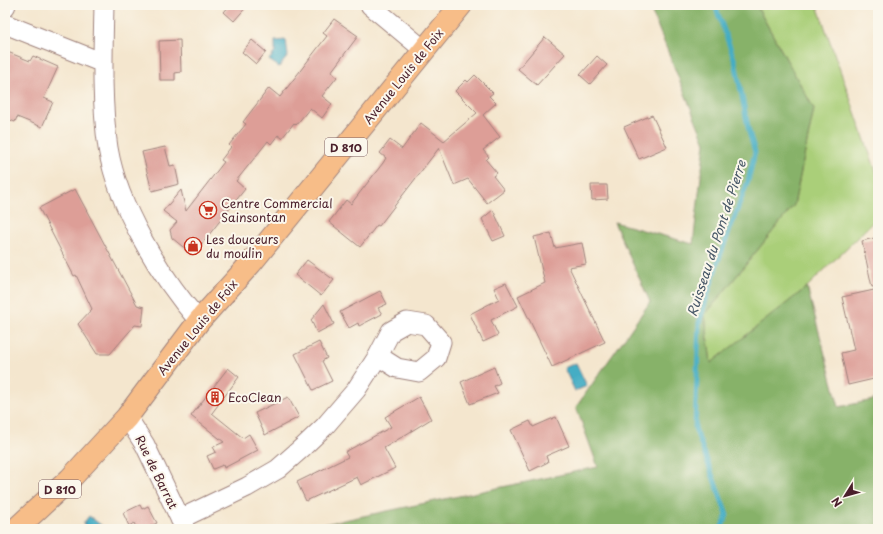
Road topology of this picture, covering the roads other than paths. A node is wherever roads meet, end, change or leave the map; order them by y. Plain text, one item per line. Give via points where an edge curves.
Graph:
1 (104, 5) edge
2 (370, 5) edge
3 (461, 5) edge
4 (5, 24) edge
5 (424, 50) junction
6 (103, 63) junction
7 (199, 321) junction
8 (378, 356) dead end
9 (127, 417) junction
10 (183, 524) edge
11 (16, 529) edge

1 - 6 street
2 - 5 street
3 - 5 main road, Avenue Louis de Foix / D 810
4 - 6 street
5 - 7 main road, Avenue Louis de Foix / D 810 via 251,263
6 - 7 street via 108,148 115,179 158,266
7 - 9 main road, Avenue Louis de Foix / D 810
8 - 10 street via 356,390 325,426 278,469
9 - 10 street, Rue de Barrat via 145,445
9 - 11 main road, Avenue Louis de Foix / D 810 via 70,480

